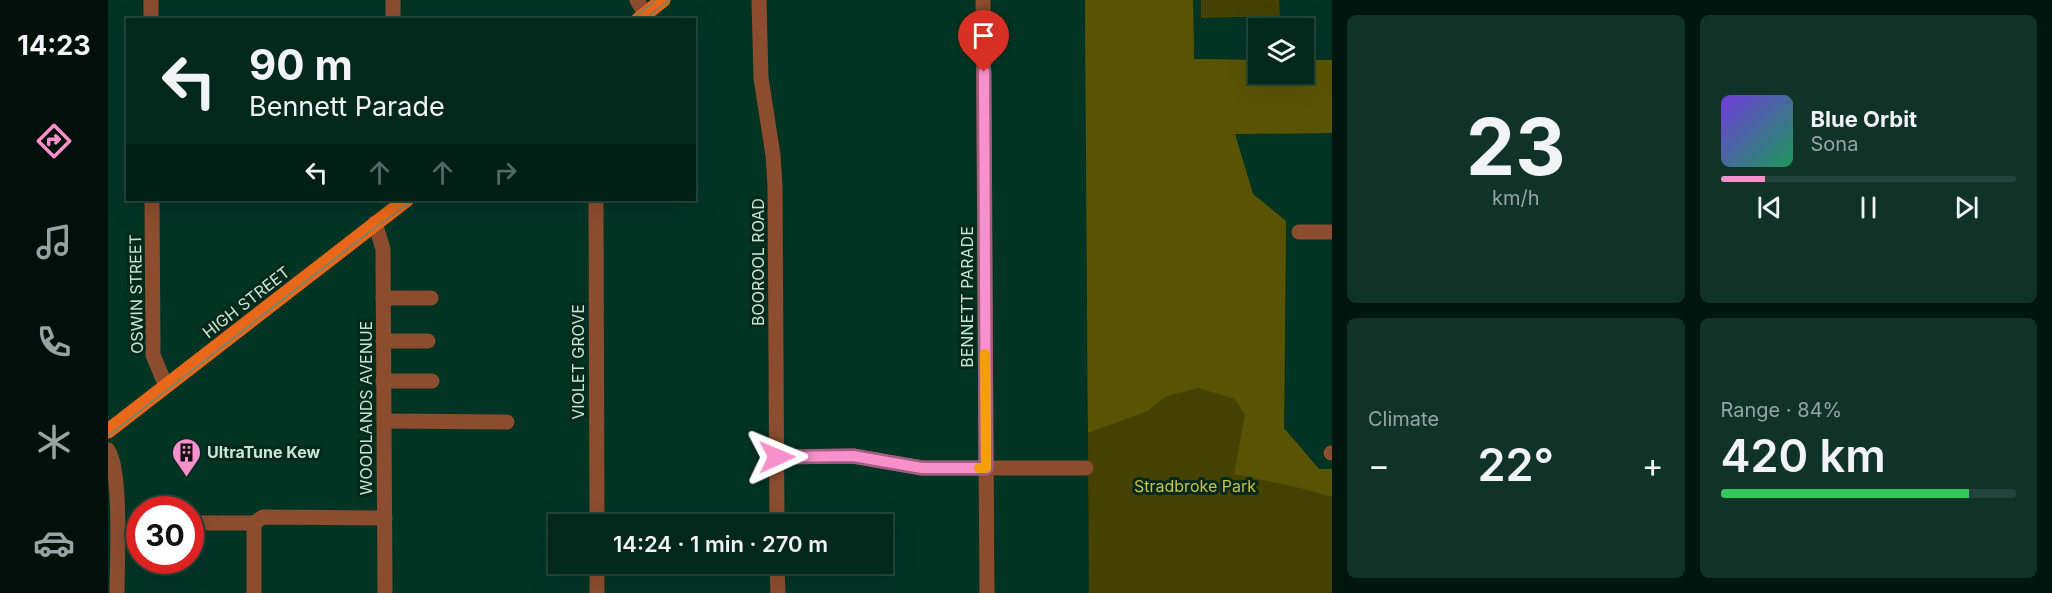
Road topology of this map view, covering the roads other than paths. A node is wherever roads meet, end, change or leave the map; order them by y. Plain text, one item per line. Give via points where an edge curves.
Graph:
1 (151, 0) edge
2 (393, 0) edge
3 (637, 0) edge
4 (663, 0) edge
5 (759, 0) edge
6 (983, 0) edge
7 (642, 17) edge
8 (152, 18) edge
9 (393, 18) edge
10 (152, 201) edge
11 (405, 201) edge
12 (596, 201) edge
13 (375, 223) junction
14 (1299, 232) dead end
15 (1332, 232) edge
16 (383, 298) junction
17 (431, 298) dead end
18 (383, 341) junction
19 (428, 341) dead end
20 (383, 381) junction
21 (432, 381) dead end
22 (166, 386) junction
23 (384, 422) junction
24 (507, 422) dead end
25 (108, 431) edge
26 (108, 450) edge
27 (777, 457) junction
28 (986, 468) junction
29 (1086, 468) dead end
30 (597, 514) edge
31 (777, 514) edge
32 (385, 518) junction
33 (204, 523) edge
34 (254, 523) junction
35 (597, 574) edge
36 (777, 574) edge
37 (117, 593) edge
38 (254, 593) edge
39 (385, 593) edge
40 (597, 593) edge
41 (778, 593) edge
42 (987, 593) edge

1 - 8 street
2 - 9 street
3 - 7 street
4 - 7 main road
5 - 27 street, BOOROOL ROAD via 760,78 775,186
6 - 28 street, BENNETT PARADE
10 - 22 street, OSWIN STREET via 153,355
11 - 13 main road, HIGH STREET
12 - 30 street, VIOLET GROVE
13 - 16 street, WOODLANDS AVENUE via 383,249
13 - 22 main road, HIGH STREET
14 - 15 street
16 - 17 street
16 - 18 street, WOODLANDS AVENUE
18 - 19 street
18 - 20 street, WOODLANDS AVENUE
20 - 21 street
20 - 23 street, WOODLANDS AVENUE
22 - 25 main road, HIGH STREET
23 - 24 street
23 - 32 street, WOODLANDS AVENUE
26 - 37 street via 116,477
27 - 28 street via 853,456 922,468
27 - 31 street, BOOROOL ROAD
28 - 29 street
28 - 42 street, BENNETT PARADE
32 - 34 street via 263,517
32 - 39 street, WOODLANDS AVENUE
33 - 34 street
34 - 38 street
35 - 40 street
36 - 41 street

